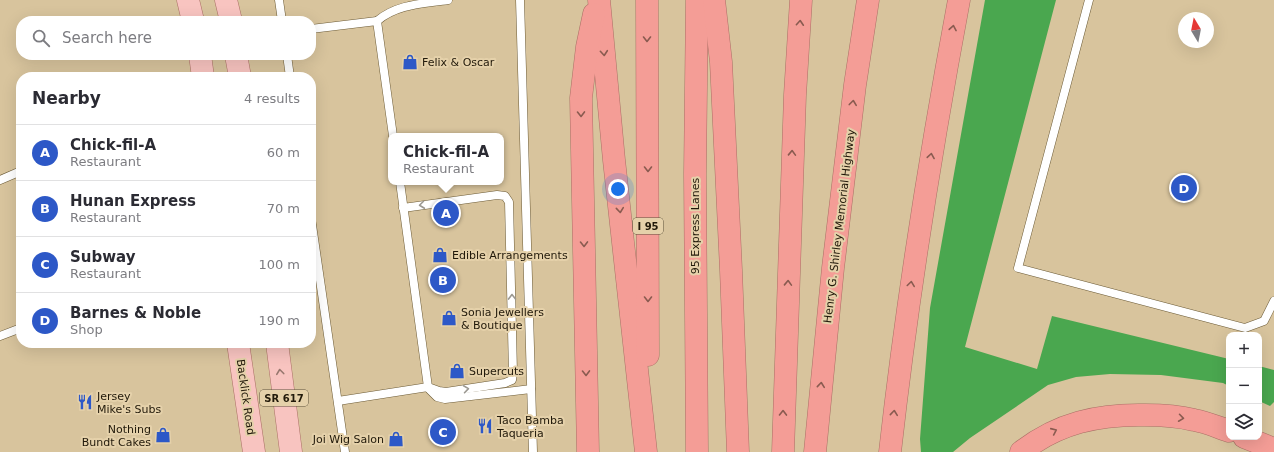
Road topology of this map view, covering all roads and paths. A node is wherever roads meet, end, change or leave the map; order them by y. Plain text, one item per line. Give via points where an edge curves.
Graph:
1 (188, 0) edge
2 (279, 0) edge
3 (448, 0) edge
4 (520, 0) edge
5 (599, 0) edge
6 (647, 0) edge
7 (697, 0) edge
8 (714, 0) edge
9 (801, 0) edge
10 (958, 0) edge
11 (1089, 0) edge
12 (867, 3) edge
13 (192, 16) edge
14 (281, 16) edge
15 (377, 21) junction
16 (316, 28) edge
17 (201, 60) edge
18 (237, 60) edge
19 (288, 60) edge
20 (202, 72) edge
21 (239, 72) edge
22 (289, 72) edge
23 (393, 133) edge
24 (16, 173) edge
25 (0, 180) edge
26 (400, 185) edge
27 (403, 208) junction
28 (316, 252) edge
29 (1274, 301) edge
30 (16, 330) edge
31 (0, 336) edge
32 (239, 348) edge
33 (278, 348) edge
34 (428, 387) junction
35 (531, 389) junction
36 (338, 401) junction
37 (1226, 429) edge
38 (1252, 440) edge
39 (1269, 447) dead end
40 (254, 452) edge
41 (291, 452) edge
42 (345, 452) edge
43 (533, 452) edge
44 (588, 452) edge
45 (647, 452) edge
46 (697, 452) edge
47 (738, 452) edge
48 (783, 452) edge
49 (815, 452) edge
50 (890, 452) edge
51 (1021, 452) edge

1 - 13 main road
2 - 14 lane
3 - 15 lane via 394,9
4 - 35 lane
5 -> 44 highway via 590,31 581,98
5 -> 45 highway
6 -> 45 highway, I 95
7 - 46 highway, 95 Express Lanes
8 - 47 highway via 721,62
48 -> 9 highway via 795,95
50 -> 10 highway via 916,244
11 - 29 lane via 1018,268 1245,328 1264,320
49 -> 12 highway, Henry G. Shirley Memorial Highway via 833,268
15 - 16 lane
15 - 23 lane
17 - 20 main road
18 - 21 main road
19 - 22 lane
24 - 25 lane
26 - 27 lane
27 - 34 lane
34 -> 27 lane via 446,392 512,380 509,202 505,196 497,195
28 - 36 lane
30 - 31 lane
32 - 40 main road, Backlick Road / SR 617
41 -> 33 main road, SR 617
34 - 35 lane via 437,397 445,399
34 - 36 lane
35 - 43 lane
36 - 42 lane
51 -> 37 highway via 1048,434 1071,424 1122,414 1193,419
38 - 39 highway

